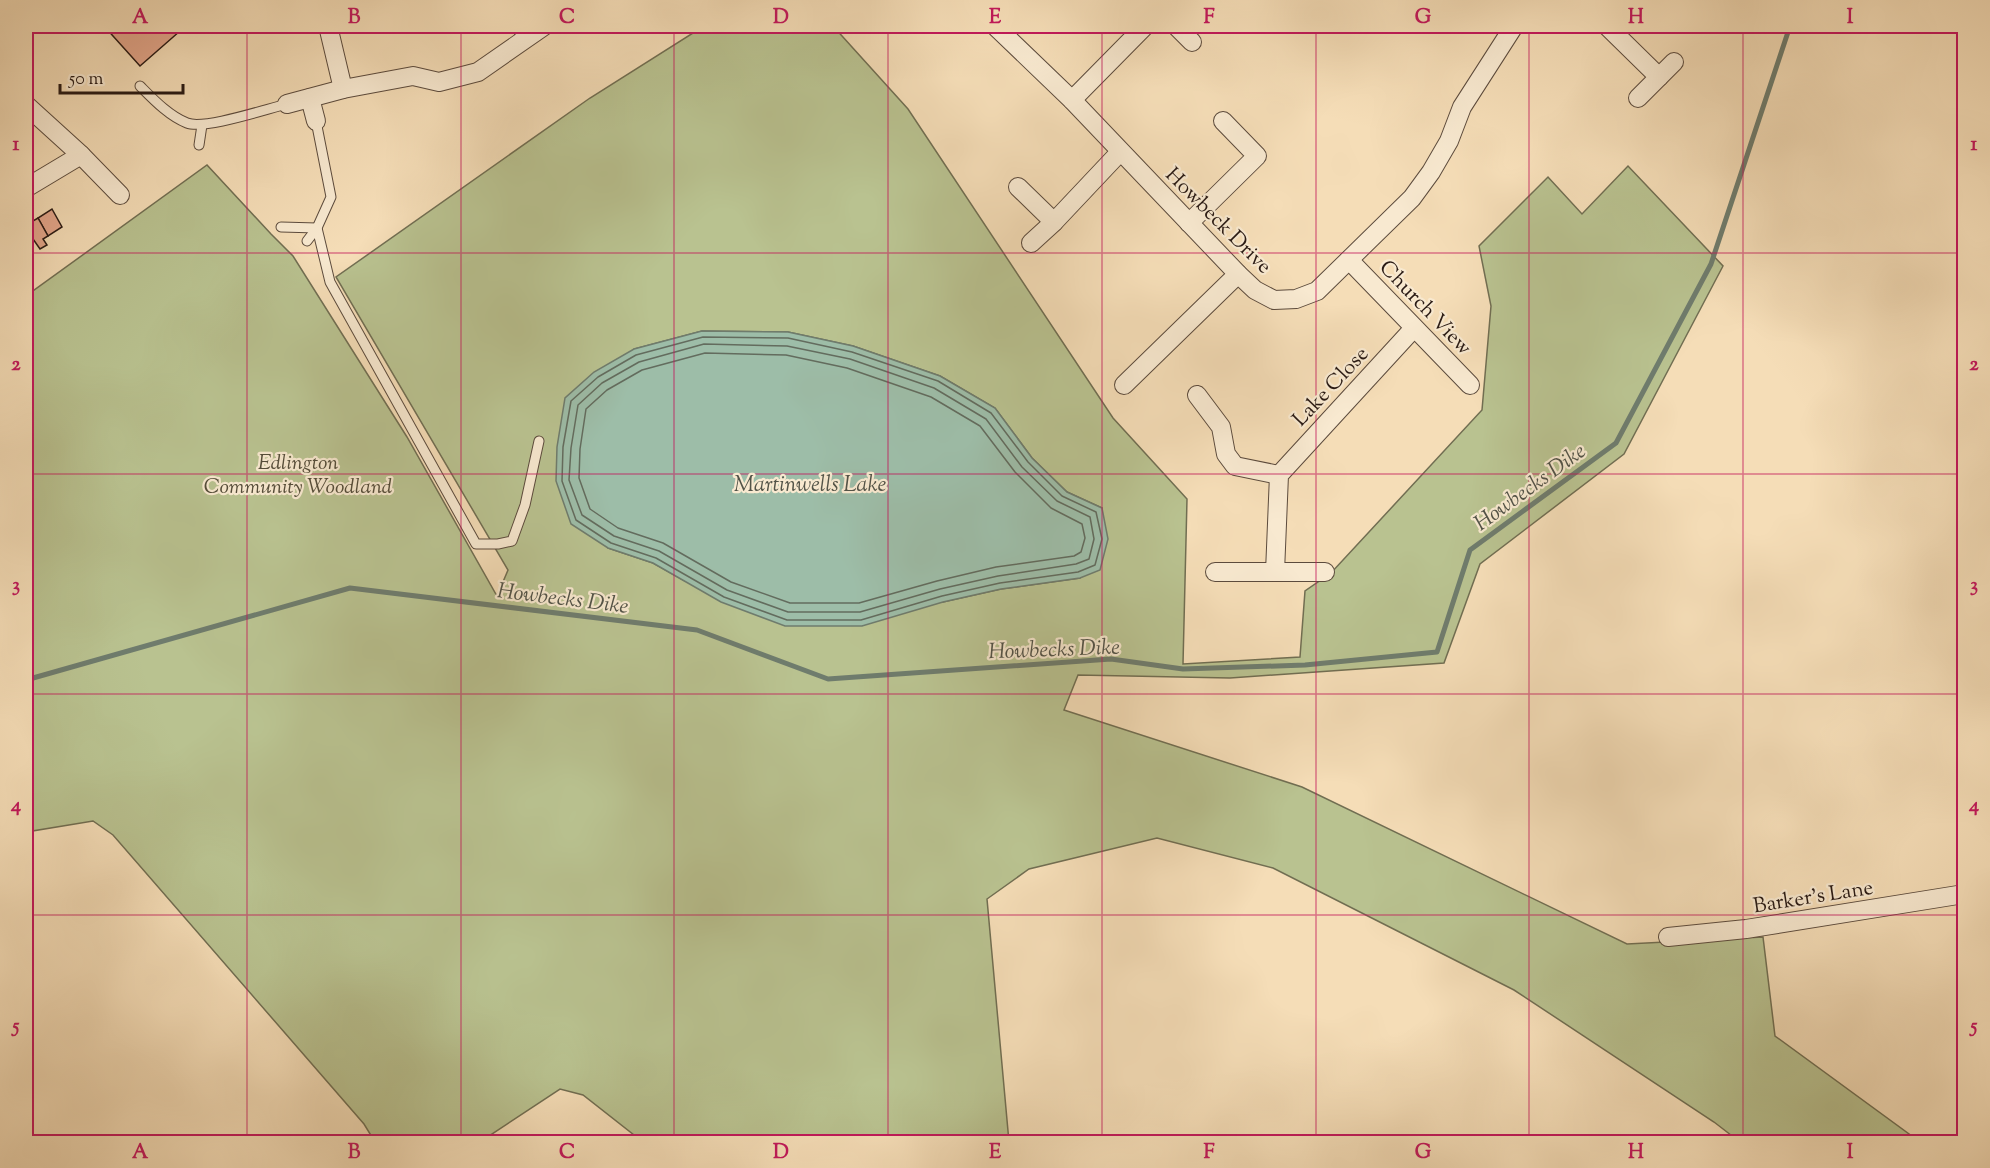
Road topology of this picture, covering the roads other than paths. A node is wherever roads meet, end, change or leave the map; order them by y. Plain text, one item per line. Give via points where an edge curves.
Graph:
1 (328, 26) edge
2 (544, 26) edge
3 (995, 26) edge
4 (1144, 26) edge
5 (1176, 26) edge
6 (1607, 26) edge
7 (1511, 27) edge
8 (519, 31) edge
9 (1192, 42) dead end
10 (1674, 62) dead end
11 (1659, 77) junction
12 (140, 86) dead end
13 (343, 89) junction
14 (310, 98) junction
15 (1638, 98) dead end
16 (1072, 100) junction
17 (287, 104) joint
18 (26, 105) edge
19 (316, 121) joint
20 (1223, 121) dead end
21 (202, 125) junction
22 (199, 145) dead end
23 (1120, 152) junction
24 (81, 155) junction
25 (1018, 187) dead end
26 (26, 188) edge
27 (120, 195) dead end
28 (1054, 222) junction
29 (1189, 223) junction
30 (280, 227) dead end
31 (317, 228) junction
32 (307, 241) dead end
33 (1031, 243) dead end
34 (1349, 260) junction
35 (1238, 274) junction
36 (1414, 328) junction
37 (1124, 385) dead end
38 (1470, 385) dead end
39 (1197, 396) dead end
40 (539, 441) dead end
41 (1279, 475) junction
42 (1215, 572) dead end
43 (1275, 572) junction
44 (1325, 572) dead end
45 (1965, 894) edge
46 (1668, 937) dead end

1 - 13 street
2 - 8 street
3 - 16 street, Howbeck Drive
4 - 16 street
5 - 9 street
6 - 11 street
7 - 34 street, Howbeck Drive via 1462,107 1431,172 1412,198
8 - 13 street via 478,72 439,82 413,76
10 - 11 street
11 - 15 street
12 - 21 lane via 159,105 188,123
13 - 14 street
14 - 17 street
14 - 19 street
16 - 23 street, Howbeck Drive
17 - 21 lane
18 - 24 street
19 - 31 lane via 331,197
20 - 29 street via 1257,156
21 - 22 lane
23 - 28 street
23 - 29 street, Howbeck Drive
24 - 26 street
24 - 27 street
25 - 28 street
28 - 33 street
29 - 35 street, Howbeck Drive
30 - 31 lane
31 - 32 lane
31 - 40 lane via 330,282 476,544 512,541 525,505
34 - 35 street, Howbeck Drive via 1317,291 1296,299 1274,300 1255,290
34 - 36 street, Church View
35 - 37 street
36 - 38 street, Church View
36 - 41 street, Lake Close
39 - 41 street via 1221,427 1226,454 1235,466
41 - 43 street
42 - 43 street
43 - 44 street
45 - 46 street, Barker's Lane via 1746,929

